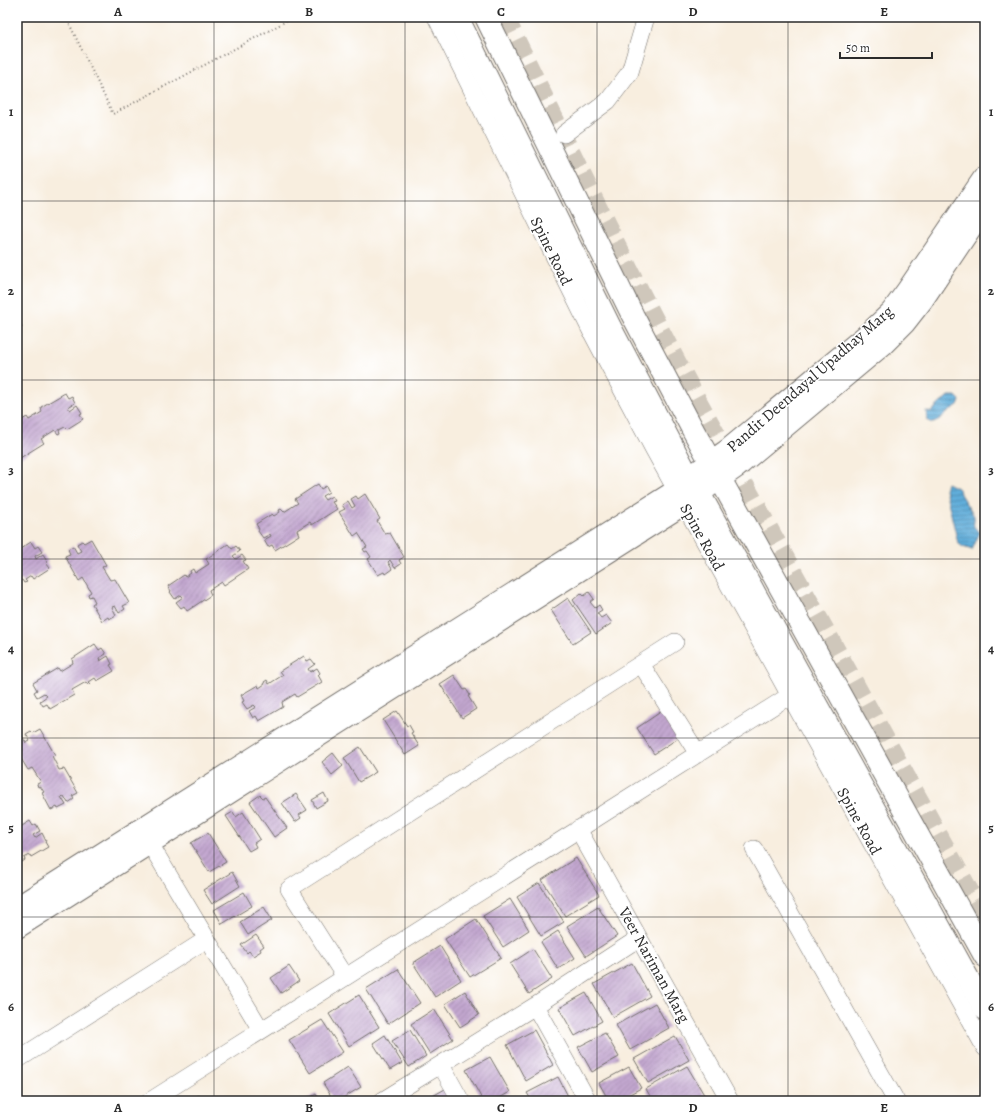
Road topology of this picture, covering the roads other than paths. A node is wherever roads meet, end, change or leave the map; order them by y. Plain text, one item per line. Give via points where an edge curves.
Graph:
1 (436, 17) edge
2 (457, 17) edge
3 (486, 17) edge
4 (646, 17) edge
5 (564, 134) dead end
6 (985, 177) edge
7 (985, 206) edge
8 (715, 470) junction
9 (687, 491) junction
10 (674, 642) dead end
11 (641, 664) junction
12 (789, 696) junction
13 (698, 754) junction
14 (578, 829) junction
15 (146, 836) junction
16 (754, 848) dead end
17 (17, 908) edge
18 (17, 927) edge
19 (639, 938) junction
20 (207, 939) junction
21 (985, 956) edge
22 (345, 977) junction
23 (535, 1006) junction
24 (985, 1009) edge
25 (261, 1030) junction
26 (985, 1048) edge
27 (17, 1060) edge
28 (441, 1065) junction
29 (150, 1101) edge
30 (382, 1101) edge
31 (460, 1101) edge
32 (588, 1101) edge
33 (730, 1101) edge
34 (896, 1101) edge

1 - 9 street, Spine Road via 587,322
2 - 9 main road, Spine Road
3 - 8 main road via 633,316
4 - 5 street via 630,72 608,101
6 - 8 main road, Pandit Deendayal Upadhay Marg via 892,312
7 - 8 main road, Pandit Deendayal Upadhay Marg via 922,300 883,344 736,466
8 - 9 main road, Pandit Deendayal Upadhay Marg
8 - 21 main road
9 - 12 street, Spine Road
9 - 15 main road, Pandit Deendayal Upadhay Marg
9 - 24 main road, Spine Road
10 - 11 street
11 - 13 street
11 - 22 street via 289,889
12 - 13 street
12 - 26 street, Spine Road
13 - 14 street
14 - 19 street, Veer Nariman Marg
14 - 22 street
15 - 17 main road
15 - 18 main road
15 - 20 street
16 - 34 street
19 - 23 street
19 - 33 street, Veer Nariman Marg
20 - 25 street
20 - 27 street
22 - 25 street
23 - 28 street
23 - 32 street
25 - 29 street
28 - 30 street
28 - 31 street

